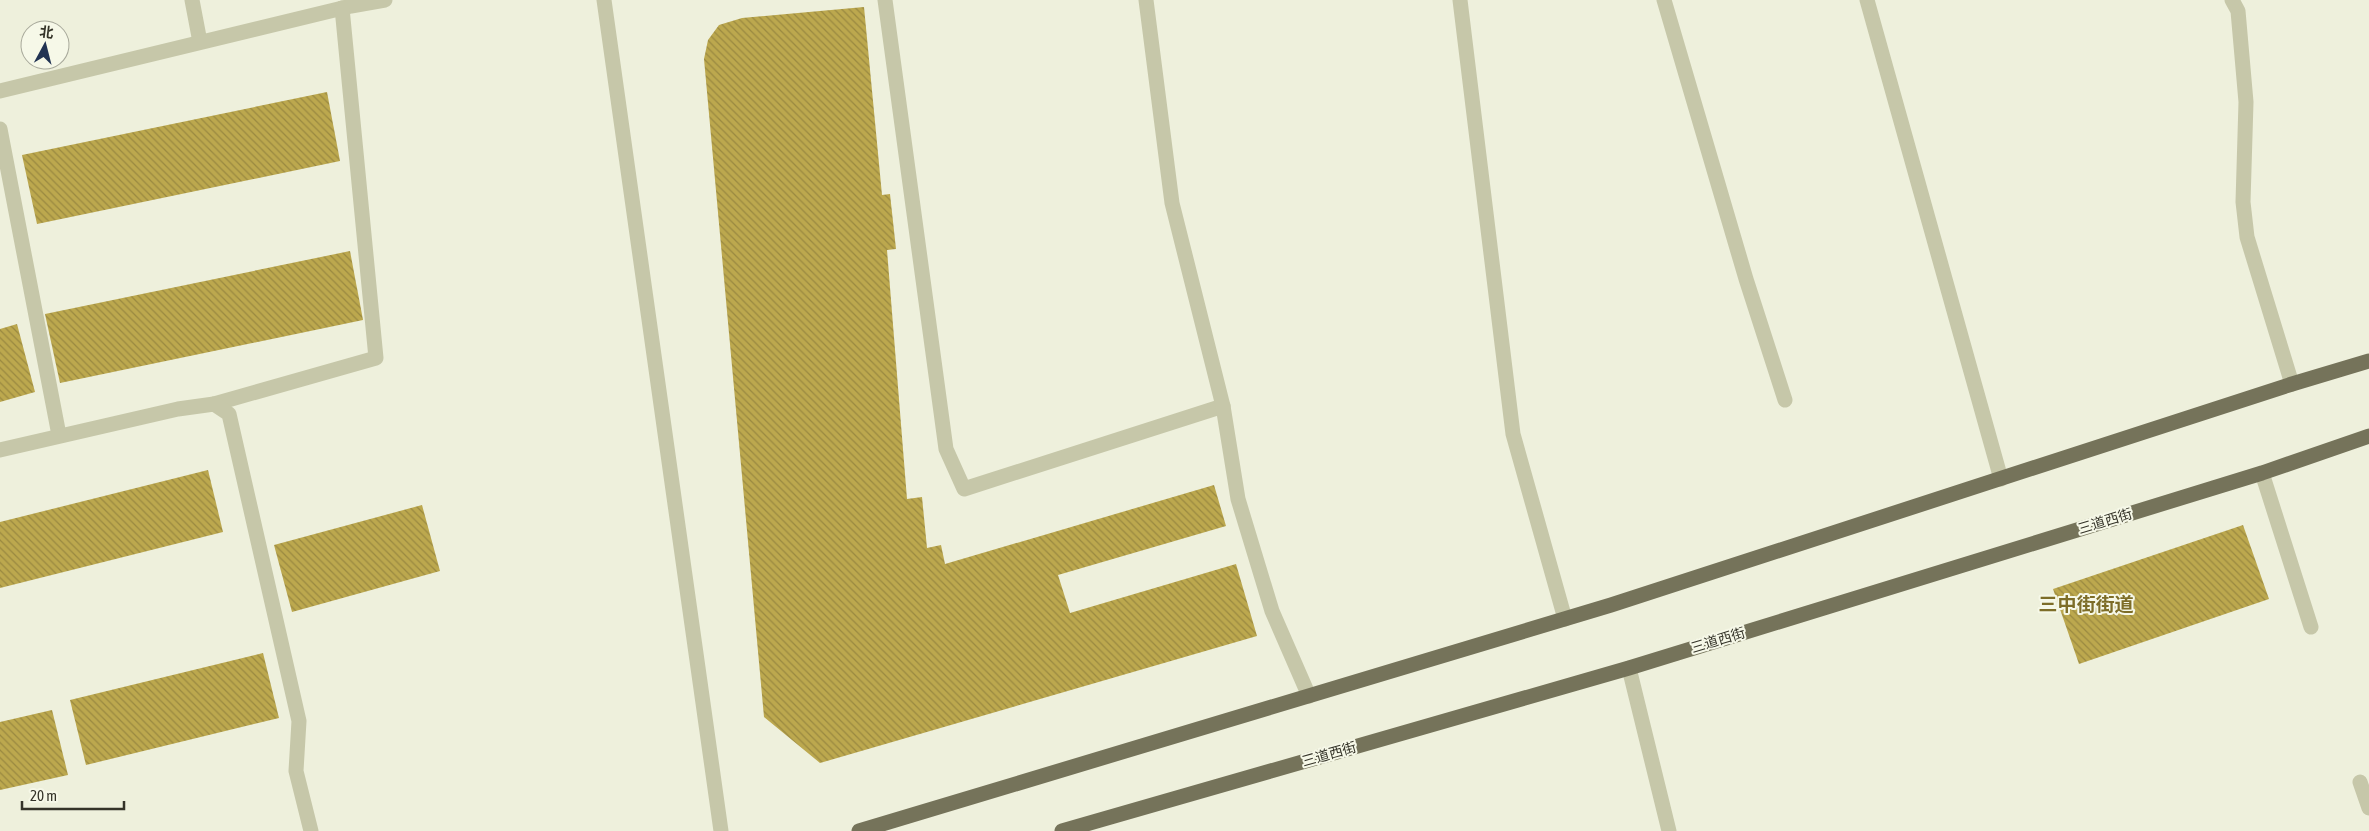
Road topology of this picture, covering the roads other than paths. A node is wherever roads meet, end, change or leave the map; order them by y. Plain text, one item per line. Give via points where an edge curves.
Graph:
1 (192, 0) edge
2 (385, 0) edge
3 (604, 0) edge
4 (885, 0) edge
5 (1146, 0) edge
6 (1460, 0) edge
7 (1664, 0) edge
8 (1867, 0) edge
9 (2232, 0) edge
10 (342, 8) junction
11 (200, 42) junction
12 (0, 91) edge
13 (0, 129) edge
14 (2369, 361) edge
15 (2292, 384) junction
16 (1785, 400) dead end
17 (214, 404) junction
18 (1223, 406) junction
19 (59, 435) junction
20 (2369, 436) edge
21 (0, 450) edge
22 (2262, 472) junction
23 (2001, 479) junction
24 (1565, 618) junction
25 (2311, 627) dead end
26 (1629, 668) junction
27 (1309, 696) junction
28 (2360, 782) dead end
29 (2369, 808) edge
30 (311, 831) edge
31 (721, 831) edge
32 (859, 831) edge
33 (1062, 831) edge
34 (1669, 831) edge

1 - 11 street
2 - 10 street
3 - 31 street
4 - 18 street via 946,449 964,489
5 - 18 street via 1172,203
6 - 24 street via 1513,434
7 - 16 street
8 - 23 street
9 - 15 street via 2238,11 2246,102 2243,202 2247,237
10 - 11 street
10 - 17 street via 376,358
11 - 12 street
13 - 19 street
14 - 15 main road
15 - 23 main road
17 - 19 street
17 - 30 street via 229,414 287,665 298,721 296,771
18 - 27 street via 1238,499 1272,611
19 - 21 street
20 - 22 main road, 三道西街
22 - 25 street
22 - 26 main road, 三道西街
23 - 24 main road
24 - 27 main road
26 - 33 main road, 三道西街
26 - 34 street
27 - 32 main road
28 - 29 street

